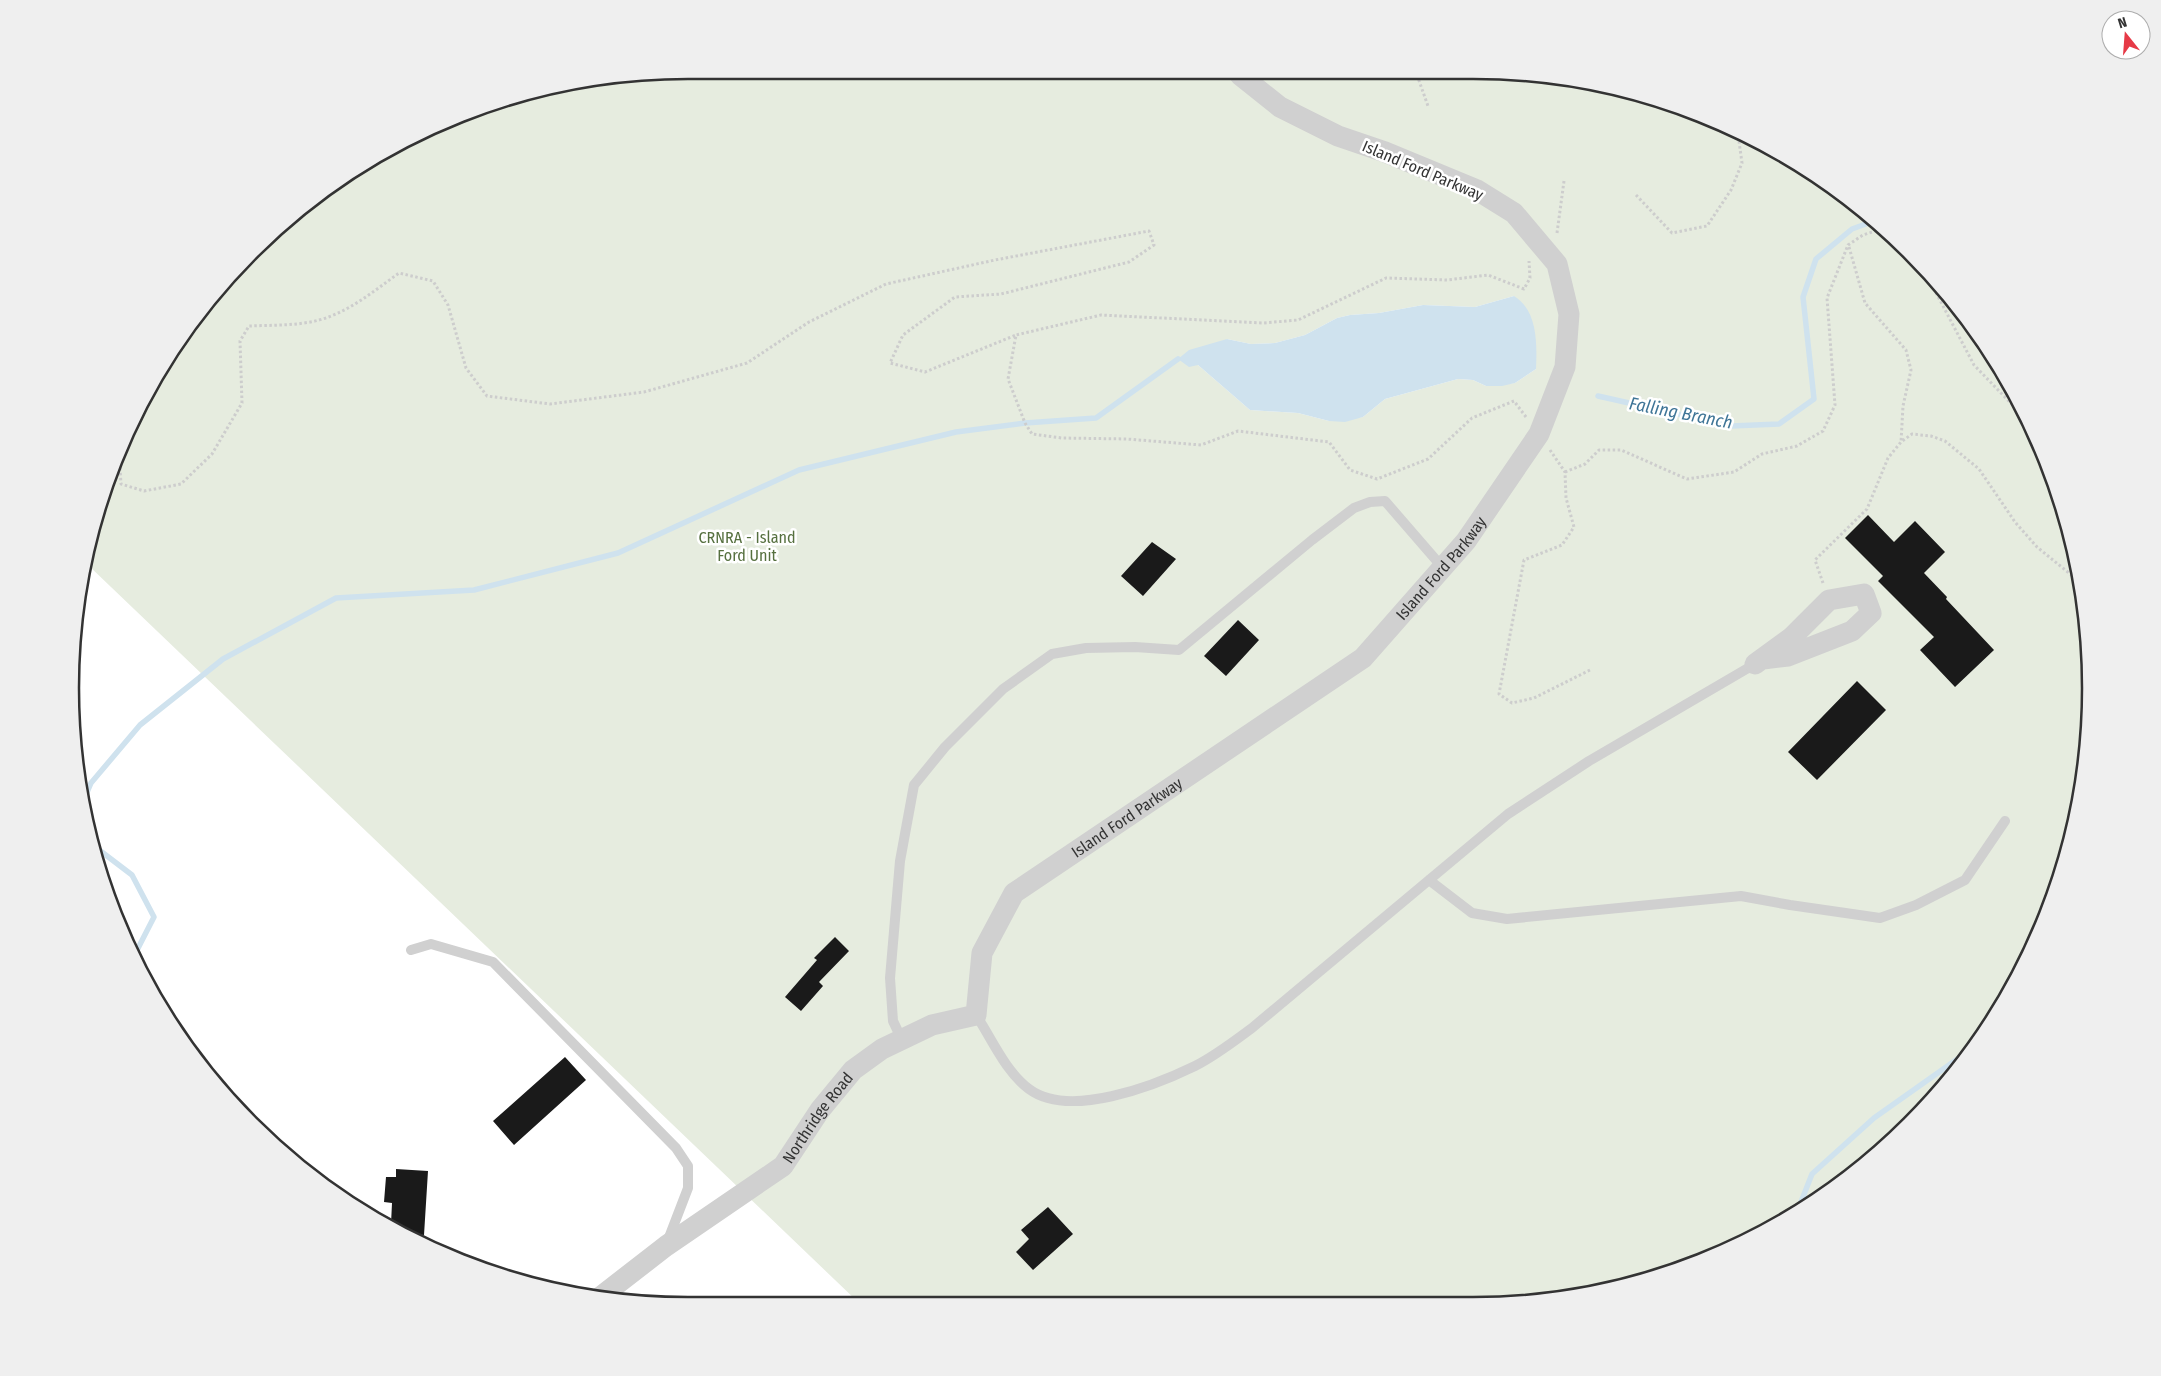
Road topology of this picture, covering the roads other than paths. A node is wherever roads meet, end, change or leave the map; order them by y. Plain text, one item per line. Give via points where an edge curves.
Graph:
1 (1245, 79) edge
2 (1443, 568) junction
3 (1759, 661) junction
4 (2005, 821) dead end
5 (1429, 880) junction
6 (411, 950) dead end
7 (976, 1015) junction
8 (902, 1040) junction
9 (666, 1246) junction
10 (607, 1292) edge

1 - 2 street, Island Ford Parkway via 1280,107 1338,136 1477,190 1514,213 1557,264 1569,314 1565,367 1539,434 1466,541
2 - 7 street, Island Ford Parkway via 1363,658 1014,893 982,953
2 - 8 lane via 1385,501 1370,502 1354,508 1312,540 1179,650 1086,648 1052,654 1002,689 945,747 914,785 900,861 890,978 893,1021
3 - 3 street via 1792,638 1829,600 1864,594 1871,613 1852,631 1788,656
3 - 5 lane via 1589,761 1508,814
4 - 5 lane via 1965,880 1880,918 1741,896 1507,919 1472,912
5 - 7 lane via 1225,1048 1169,1077 1123,1093 1063,1101 1046,1098 1030,1090 1016,1078
6 - 9 lane via 431,944 493,962 676,1148 688,1166 688,1188
7 - 8 street, Northridge Road via 932,1025
8 - 9 street, Northridge Road via 882,1049 853,1070 820,1110 783,1166
9 - 10 street, Northridge Road

